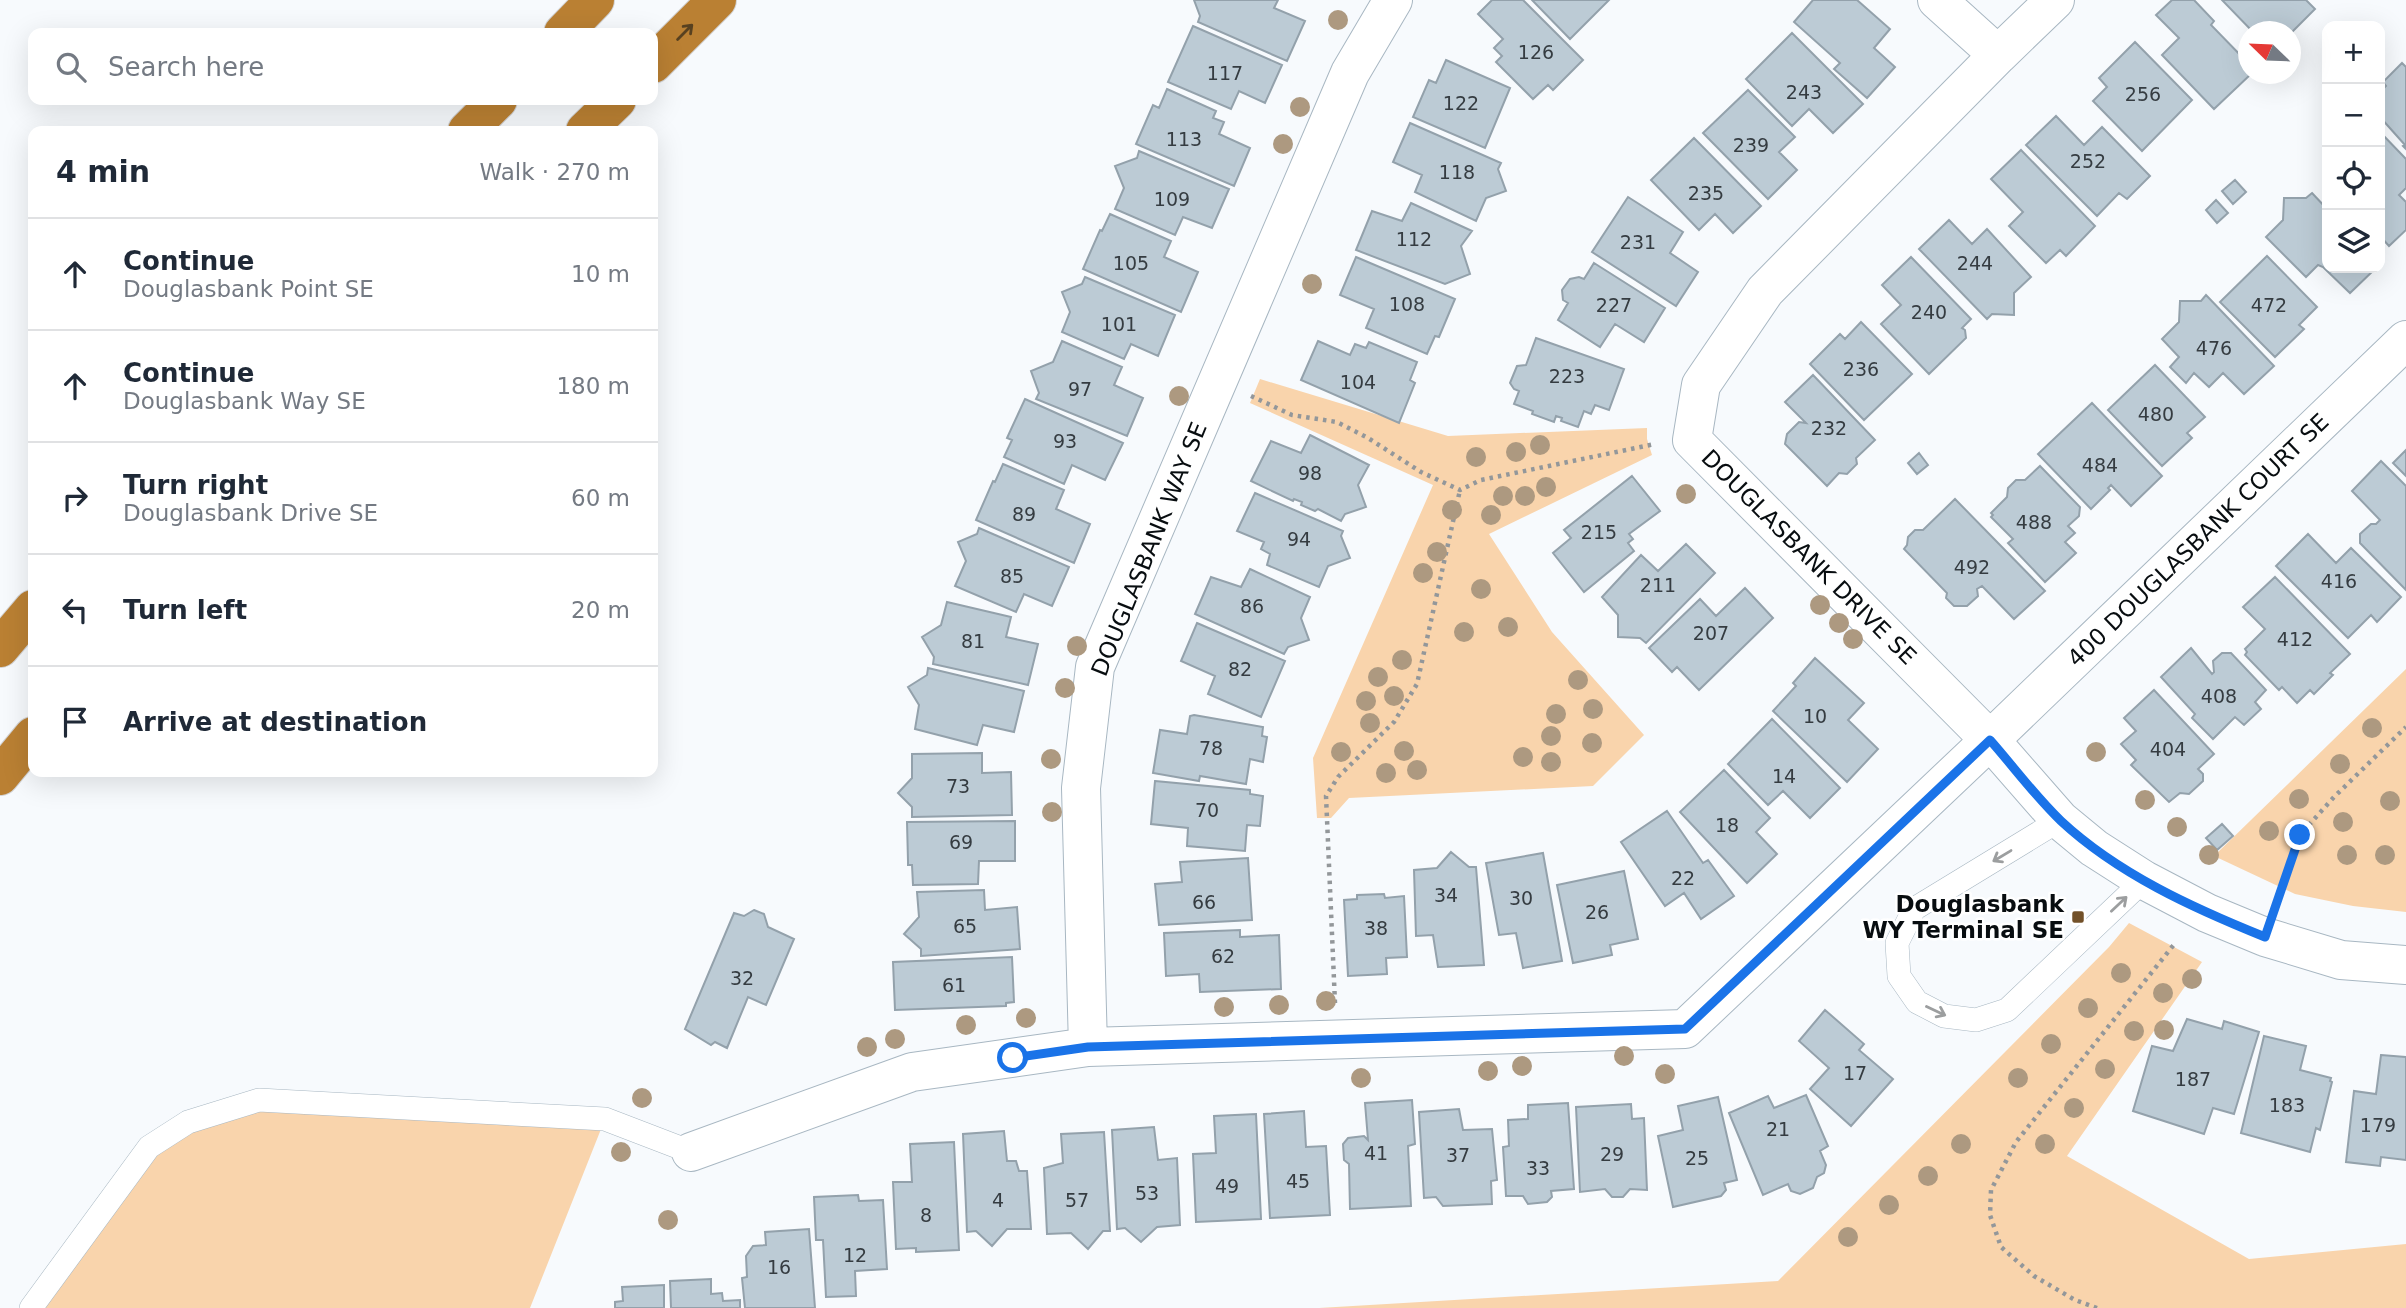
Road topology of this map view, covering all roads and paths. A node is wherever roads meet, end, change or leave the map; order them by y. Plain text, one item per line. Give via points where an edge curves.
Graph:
1 (596, 0) edge
2 (717, 0) edge
3 (1393, 0) edge
4 (1937, 0) edge
5 (2055, 0) edge
6 (568, 28) edge
7 (1998, 55) junction
8 (658, 59) edge
9 (493, 105) edge
10 (612, 105) edge
11 (472, 126) edge
12 (590, 126) edge
13 (2406, 340) edge
14 (1218, 382) junction
15 (1692, 440) junction
16 (1460, 490) junction
17 (28, 615) edge
18 (0, 648) edge
19 (2406, 727) edge
20 (1990, 740) junction
21 (28, 742) edge
22 (0, 776) edge
23 (2060, 820) junction
24 (2144, 880) junction
25 (2265, 937) junction
26 (2176, 942) dead end
27 (2406, 965) edge
28 (1335, 1039) junction
29 (1088, 1047) junction
30 (691, 1152) joint
31 (31, 1308) edge
32 (2097, 1308) edge

1 - 6 highway
8 -> 2 highway
3 - 14 street, DOUGLASBANK WAY SE via 1350,73
4 - 7 street
5 - 7 street, DOUGLASBANK DRIVE SE
7 - 15 street, DOUGLASBANK DRIVE SE via 1765,290 1701,385
9 - 11 highway
10 - 12 highway
13 - 20 street, 400 DOUGLASBANK COURT SE
14 - 16 path via 1292,415 1337,422
14 - 29 street, DOUGLASBANK WAY SE via 1095,667 1082,788
15 - 16 path via 1481,480
15 - 20 street, DOUGLASBANK DRIVE SE
16 - 28 path via 1417,684 1394,722 1338,777 1326,796
17 - 18 highway
19 - 25 path via 2300,835
20 - 23 street, DOUGLASBANK DRIVE SE
20 - 28 street via 1685,1029
21 - 22 highway
23 - 24 street, DOUGLASBANK DRIVE SE
23 -> 24 lane via 1914,909 1896,943 1899,976 1917,1002 1944,1016 1976,1020 2007,1010
24 - 25 street, DOUGLASBANK DRIVE SE
25 - 27 street, DOUGLASBANK DRIVE SE via 2341,960
26 - 32 path via 2016,1142 1991,1189 1990,1215 2000,1247 2034,1276
28 - 29 street
29 - 30 street via 912,1072
30 - 31 lane via 605,1119 259,1100 188,1122 149,1147

